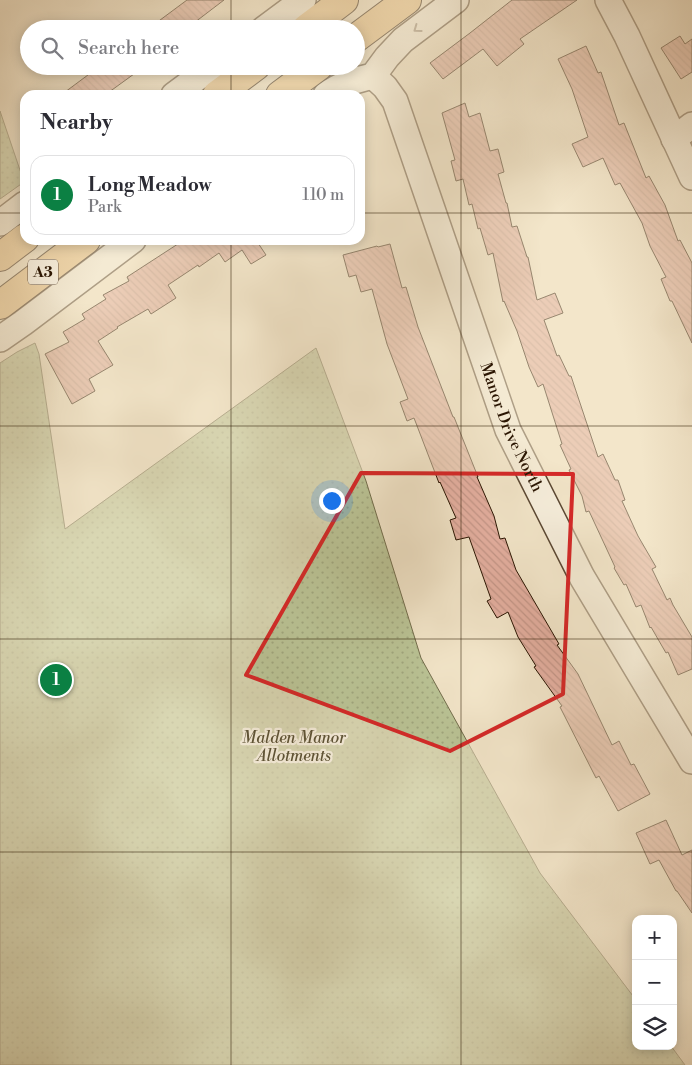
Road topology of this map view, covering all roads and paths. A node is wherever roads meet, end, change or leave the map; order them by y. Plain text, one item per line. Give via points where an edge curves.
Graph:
1 (303, 0) edge
2 (344, 0) edge
3 (407, 0) edge
4 (456, 0) edge
5 (608, 0) edge
6 (276, 20) edge
7 (318, 20) edge
8 (365, 31) edge
9 (201, 75) edge
10 (244, 75) edge
11 (307, 75) edge
12 (373, 76) junction
13 (181, 90) edge
14 (224, 90) edge
15 (287, 90) edge
16 (332, 90) edge
17 (683, 132) edge
18 (692, 177) edge
19 (20, 208) edge
20 (0, 223) edge
21 (20, 242) edge
22 (79, 245) edge
23 (126, 245) edge
24 (0, 257) edge
25 (0, 305) edge
26 (0, 339) edge
27 (692, 761) edge

1 - 6 street
2 - 7 highway
3 - 8 highway
4 -> 12 street via 402,40
5 - 17 street
9 - 13 street
10 - 14 highway
11 - 15 highway
12 - 16 street
12 - 27 street, Manor Drive North via 395,101 508,430 582,577
17 - 18 street
19 - 20 street
21 - 24 highway, A3
22 - 25 highway, A3
23 - 26 street

